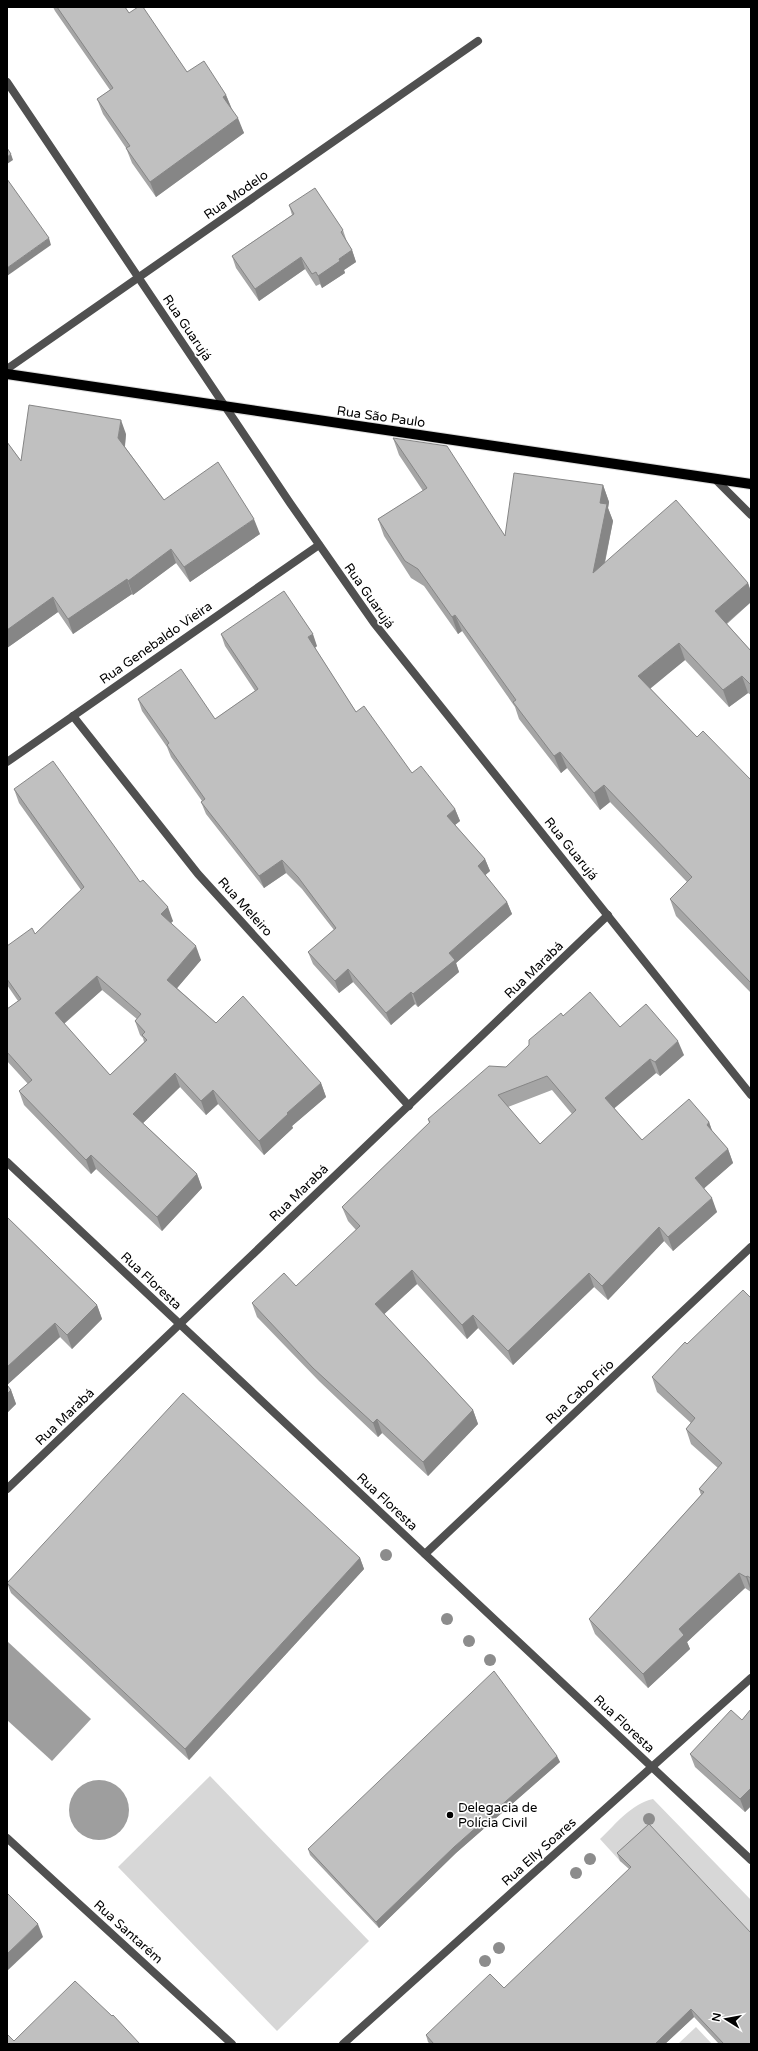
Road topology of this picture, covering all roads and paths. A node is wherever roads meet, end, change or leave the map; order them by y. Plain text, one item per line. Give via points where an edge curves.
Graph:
1 (478, 41) dead end
2 (7, 82) edge
3 (138, 278) junction
4 (7, 369) edge
5 (7, 374) edge
6 (226, 407) junction
7 (715, 479) junction
8 (751, 484) edge
9 (751, 516) edge
10 (319, 545) junction
11 (73, 716) junction
12 (7, 762) edge
13 (608, 915) junction
14 (751, 1095) edge
15 (409, 1106) junction
16 (7, 1162) edge
17 (751, 1247) edge
18 (180, 1324) junction
19 (7, 1489) edge
20 (425, 1554) junction
21 (751, 1678) edge
22 (652, 1767) junction
23 (7, 1838) edge
24 (751, 1860) edge
25 (232, 2044) edge
26 (343, 2044) edge

1 - 3 street, Rua Modelo
2 - 3 street, Rua Guarujá
3 - 4 street, Rua Modelo
3 - 6 street, Rua Guarujá
5 - 6 main road, Rua São Paulo
6 - 7 main road, Rua São Paulo
6 - 10 street, Rua Guarujá
7 - 8 main road, Rua São Paulo
7 - 9 street
10 - 11 street, Rua Genebaldo Vieira
10 - 13 street, Rua Guarujá via 397,654
11 - 12 street, Rua Genebaldo Vieira
11 - 15 street, Rua Meleiro via 198,874
13 - 14 street, Rua Guarujá
13 - 15 street, Rua Marabá
15 - 18 street, Rua Marabá
16 - 18 street, Rua Floresta
17 - 20 street, Rua Cabo Frio
18 - 19 street, Rua Marabá
18 - 20 street, Rua Floresta
20 - 22 street, Rua Floresta
21 - 22 street, Rua Elly Soares
22 - 24 street, Rua Floresta
22 - 26 street, Rua Elly Soares
23 - 25 street, Rua Santarém

